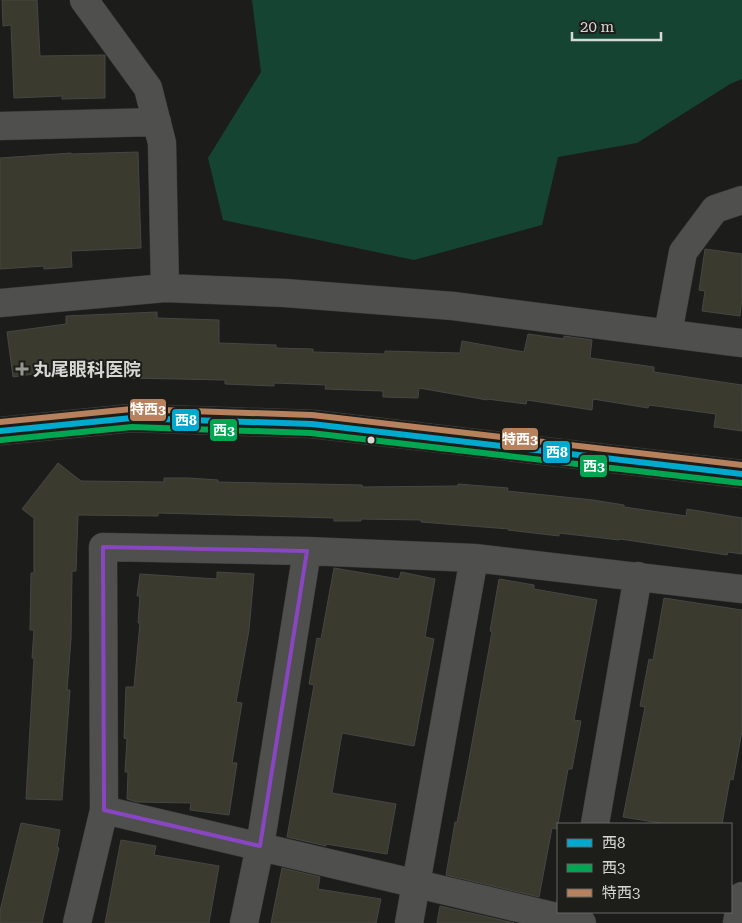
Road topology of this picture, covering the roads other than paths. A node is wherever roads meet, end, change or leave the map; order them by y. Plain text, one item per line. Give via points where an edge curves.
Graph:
1 (84, 0) edge
2 (157, 122) junction
3 (0, 126) edge
4 (742, 200) edge
5 (165, 288) junction
6 (0, 303) edge
7 (668, 333) junction
8 (742, 343) edge
9 (0, 432) edge
10 (742, 474) edge
11 (307, 551) junction
12 (474, 558) junction
13 (638, 576) junction
14 (742, 589) edge
15 (104, 810) junction
16 (595, 823) edge
17 (260, 846) junction
18 (417, 884) junction
19 (742, 896) edge
20 (579, 920) edge
21 (77, 923) edge
22 (244, 923) edge
23 (409, 923) edge
24 (737, 923) edge

1 - 2 street via 148,88
2 - 3 street
2 - 5 street via 162,143
4 - 7 street via 715,209 683,252
5 - 6 street
5 - 7 street via 453,306
7 - 8 street
9 - 10 main road via 132,418 312,424
11 - 12 street
11 - 15 street via 103,547
11 - 17 street
12 - 13 street
12 - 18 street
13 - 14 street
13 - 16 street
15 - 17 street
15 - 21 street
17 - 18 street
17 - 22 street
18 - 20 street
18 - 23 street
19 - 24 street

